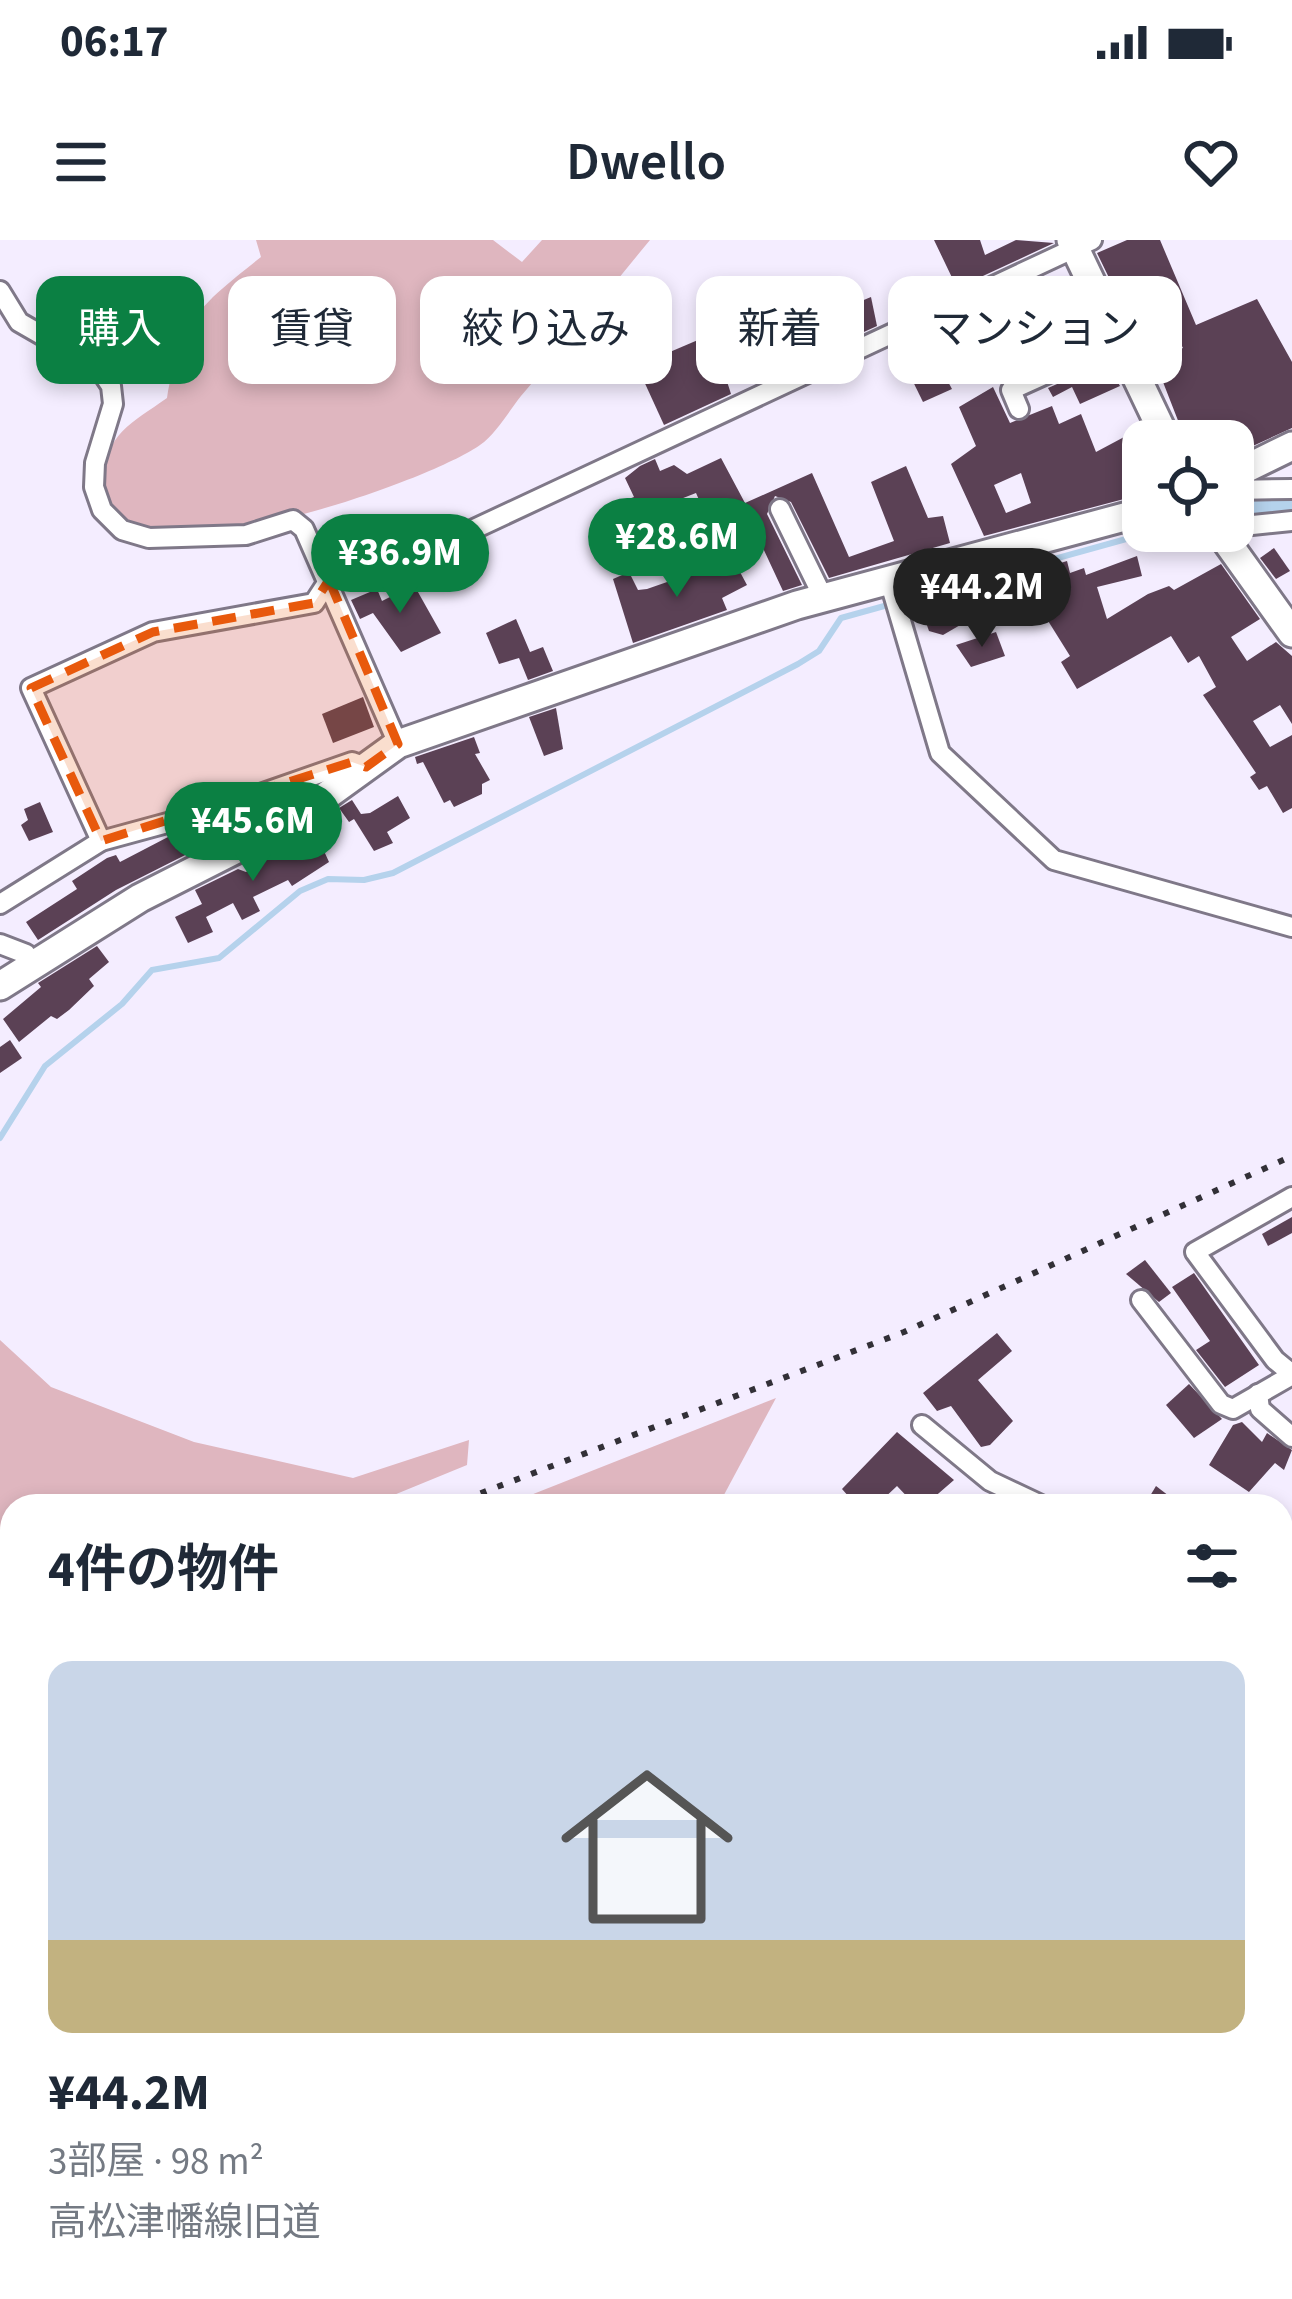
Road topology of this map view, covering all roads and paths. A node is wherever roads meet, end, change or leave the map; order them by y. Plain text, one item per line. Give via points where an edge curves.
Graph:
1 (1079, 243) edge
2 (1092, 276) edge
3 (0, 291) edge
4 (1024, 384) edge
5 (1138, 384) edge
6 (1019, 409) dead end
7 (1156, 420) edge
8 (1292, 446) edge
9 (1254, 465) edge
10 (1292, 489) edge
11 (1254, 490) edge
12 (780, 509) dead end
13 (1122, 518) edge
14 (1292, 521) edge
15 (1254, 524) edge
16 (1235, 552) edge
17 (328, 580) junction
18 (890, 585) junction
19 (823, 597) junction
20 (1292, 633) edge
21 (398, 744) junction
22 (366, 767) junction
23 (101, 841) junction
24 (0, 904) edge
25 (1292, 927) edge
26 (0, 944) edge
27 (34, 968) junction
28 (0, 986) edge
29 (1292, 1197) edge
30 (1141, 1300) dead end
31 (1292, 1375) edge
32 (1258, 1394) junction
33 (922, 1425) dead end
34 (1292, 1437) edge
35 (1018, 1494) edge

1 - 2 street
1 - 17 street via 380,573
3 - 17 street via 19,322 99,368 111,386 94,487 122,530 149,538 247,535 293,520
4 - 6 street via 1011,390
5 - 7 street
8 - 9 street
10 - 11 street
12 - 19 street
13 - 18 street
14 - 15 street
16 - 20 street
17 - 21 street
17 - 23 street via 314,603 153,632 31,688
18 - 19 street
18 - 25 street via 940,754 1054,860
19 - 21 street
21 - 22 street
22 - 23 street via 352,762
22 - 27 street via 290,822 140,898
23 - 24 street
26 - 27 street via 26,954
27 - 28 street
29 - 31 street via 1195,1252
30 - 32 street via 1221,1404 1233,1409
31 - 32 street
32 - 34 street via 1260,1409
33 - 35 street

